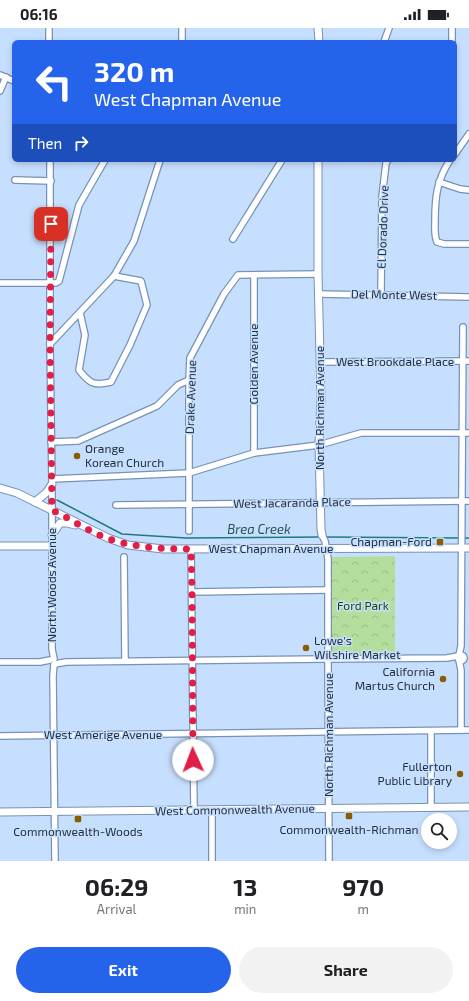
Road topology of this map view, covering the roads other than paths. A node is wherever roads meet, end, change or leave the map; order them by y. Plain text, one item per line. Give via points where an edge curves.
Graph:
1 (49, 28) edge
2 (182, 28) edge
3 (318, 28) edge
4 (389, 28) edge
5 (452, 28) edge
6 (49, 40) edge
7 (182, 40) edge
8 (319, 40) edge
9 (385, 40) edge
10 (452, 40) edge
11 (0, 75) edge
12 (6, 77) junction
13 (12, 80) edge
14 (0, 91) edge
15 (469, 134) edge
16 (457, 151) edge
17 (50, 162) edge
18 (104, 162) edge
19 (159, 162) edge
20 (281, 162) edge
21 (318, 162) edge
22 (387, 162) edge
23 (449, 162) edge
24 (15, 180) dead end
25 (51, 180) junction
26 (439, 182) junction
27 (469, 190) edge
28 (233, 239) dead end
29 (469, 244) edge
30 (318, 274) junction
31 (254, 275) junction
32 (114, 276) junction
33 (0, 283) edge
34 (51, 283) junction
35 (319, 294) junction
36 (381, 294) junction
37 (469, 297) edge
38 (80, 313) junction
39 (463, 327) dead end
40 (50, 344) junction
41 (462, 361) junction
42 (469, 361) edge
43 (320, 362) junction
44 (189, 380) junction
45 (462, 433) junction
46 (469, 433) edge
47 (51, 442) junction
48 (319, 446) junction
49 (254, 453) junction
50 (189, 474) junction
51 (52, 482) junction
52 (0, 488) edge
53 (461, 501) junction
54 (469, 501) edge
55 (35, 502) junction
56 (321, 503) junction
57 (189, 504) junction
58 (116, 505) dead end
59 (52, 510) junction
60 (83, 526) junction
61 (189, 531) dead end
62 (52, 535) junction
63 (324, 538) joint
64 (461, 545) junction
65 (0, 546) edge
66 (52, 546) junction
67 (469, 548) edge
68 (191, 549) junction
69 (327, 549) junction
70 (124, 557) dead end
71 (461, 585) junction
72 (469, 585) edge
73 (328, 590) junction
74 (192, 592) junction
75 (463, 658) edge
76 (328, 659) junction
77 (192, 660) junction
78 (124, 661) junction
79 (0, 662) edge
80 (52, 662) junction
81 (461, 730) junction
82 (469, 730) edge
83 (431, 731) junction
84 (328, 732) junction
85 (54, 735) junction
86 (193, 735) junction
87 (0, 736) edge
88 (469, 807) edge
89 (432, 808) junction
90 (329, 809) junction
91 (194, 810) junction
92 (212, 810) junction
93 (0, 812) edge
94 (55, 812) junction
95 (55, 861) edge
96 (212, 861) edge
97 (329, 861) edge

1 - 6 street
2 - 7 street
3 - 8 main road
4 - 9 street
5 - 10 street
11 - 12 street
12 - 13 street
12 - 14 street
15 - 16 street
17 - 25 street, North Woods Avenue
18 - 34 street via 79,204 59,281
19 - 32 street via 134,242
20 - 28 street
21 - 30 main road, North Richman Avenue
22 - 36 street, El Dorado Drive via 382,197
23 - 26 street
24 - 25 street
25 - 34 street, North Woods Avenue
26 - 27 street
26 - 29 street via 435,198 437,242
30 - 31 street
30 - 35 main road, North Richman Avenue
31 - 44 street, Drake Avenue via 238,275 224,294 190,358
31 - 49 street, Golden Avenue
32 - 38 street
32 - 38 street via 141,281 147,305 111,382 99,385 87,380 80,370 85,335
33 - 34 street
34 - 40 street, North Woods Avenue
35 - 36 street, Del Monte West
35 - 43 main road, North Richman Avenue
36 - 37 street, Del Monte West
38 - 40 street
39 - 41 street
40 - 47 street, North Woods Avenue
41 - 42 street, West Brookdale Place
41 - 43 street, West Brookdale Place
41 - 45 street
43 - 48 main road, North Richman Avenue
44 - 47 street via 178,385 157,406 78,441
44 - 50 street, Drake Avenue
45 - 46 street
45 - 48 street via 360,433
45 - 53 street
47 - 51 street, North Woods Avenue
48 - 49 street
48 - 56 main road, North Richman Avenue
49 - 50 street
50 - 51 street
50 - 57 street, Drake Avenue
51 - 55 main road via 43,496
51 - 59 street, North Woods Avenue
52 - 55 main road, West Chapman Avenue
53 - 54 street, West Jacaranda Place
53 - 56 street, West Jacaranda Place
53 - 64 street
55 - 59 main road, West Chapman Avenue
56 - 57 street, West Jacaranda Place
56 - 63 main road, North Richman Avenue via 321,529
57 - 58 street, West Jacaranda Place
57 - 61 street, Drake Avenue
59 - 60 main road, West Chapman Avenue
59 - 62 street, North Woods Avenue
60 - 62 main road via 63,523 58,525
60 - 68 main road, West Chapman Avenue via 128,545 157,549
62 - 66 street, North Woods Avenue
63 - 69 street, North Richman Avenue
64 - 67 main road, West Chapman Avenue
64 - 69 main road, West Chapman Avenue
64 - 71 street
65 - 66 main road
66 - 80 street, North Woods Avenue
68 - 69 main road, West Chapman Avenue
68 - 74 street
69 - 73 street, North Richman Avenue
70 - 78 street
71 - 72 street
71 - 75 street
73 - 74 street
73 - 76 street, North Richman Avenue
74 - 77 street
75 - 76 street
75 - 81 street
76 - 77 street
76 - 84 street, North Richman Avenue
77 - 78 street
77 - 86 street
78 - 80 street
79 - 80 street
80 - 85 street, North Woods Avenue
81 - 82 street, West Amerige Avenue
81 - 83 street, West Amerige Avenue
83 - 84 street, West Amerige Avenue
83 - 89 street
84 - 86 street, West Amerige Avenue
84 - 90 street, North Richman Avenue
85 - 86 street, West Amerige Avenue
85 - 87 street, West Amerige Avenue
85 - 94 street, North Woods Avenue
86 - 91 street
88 - 89 main road, West Commonwealth Avenue
89 - 90 main road, West Commonwealth Avenue
90 - 92 main road, West Commonwealth Avenue
90 - 97 street, North Richman Avenue
91 - 92 main road, West Commonwealth Avenue
91 - 94 main road, West Commonwealth Avenue
92 - 96 street
93 - 94 main road, West Commonwealth Avenue
94 - 95 street, North Woods Avenue

